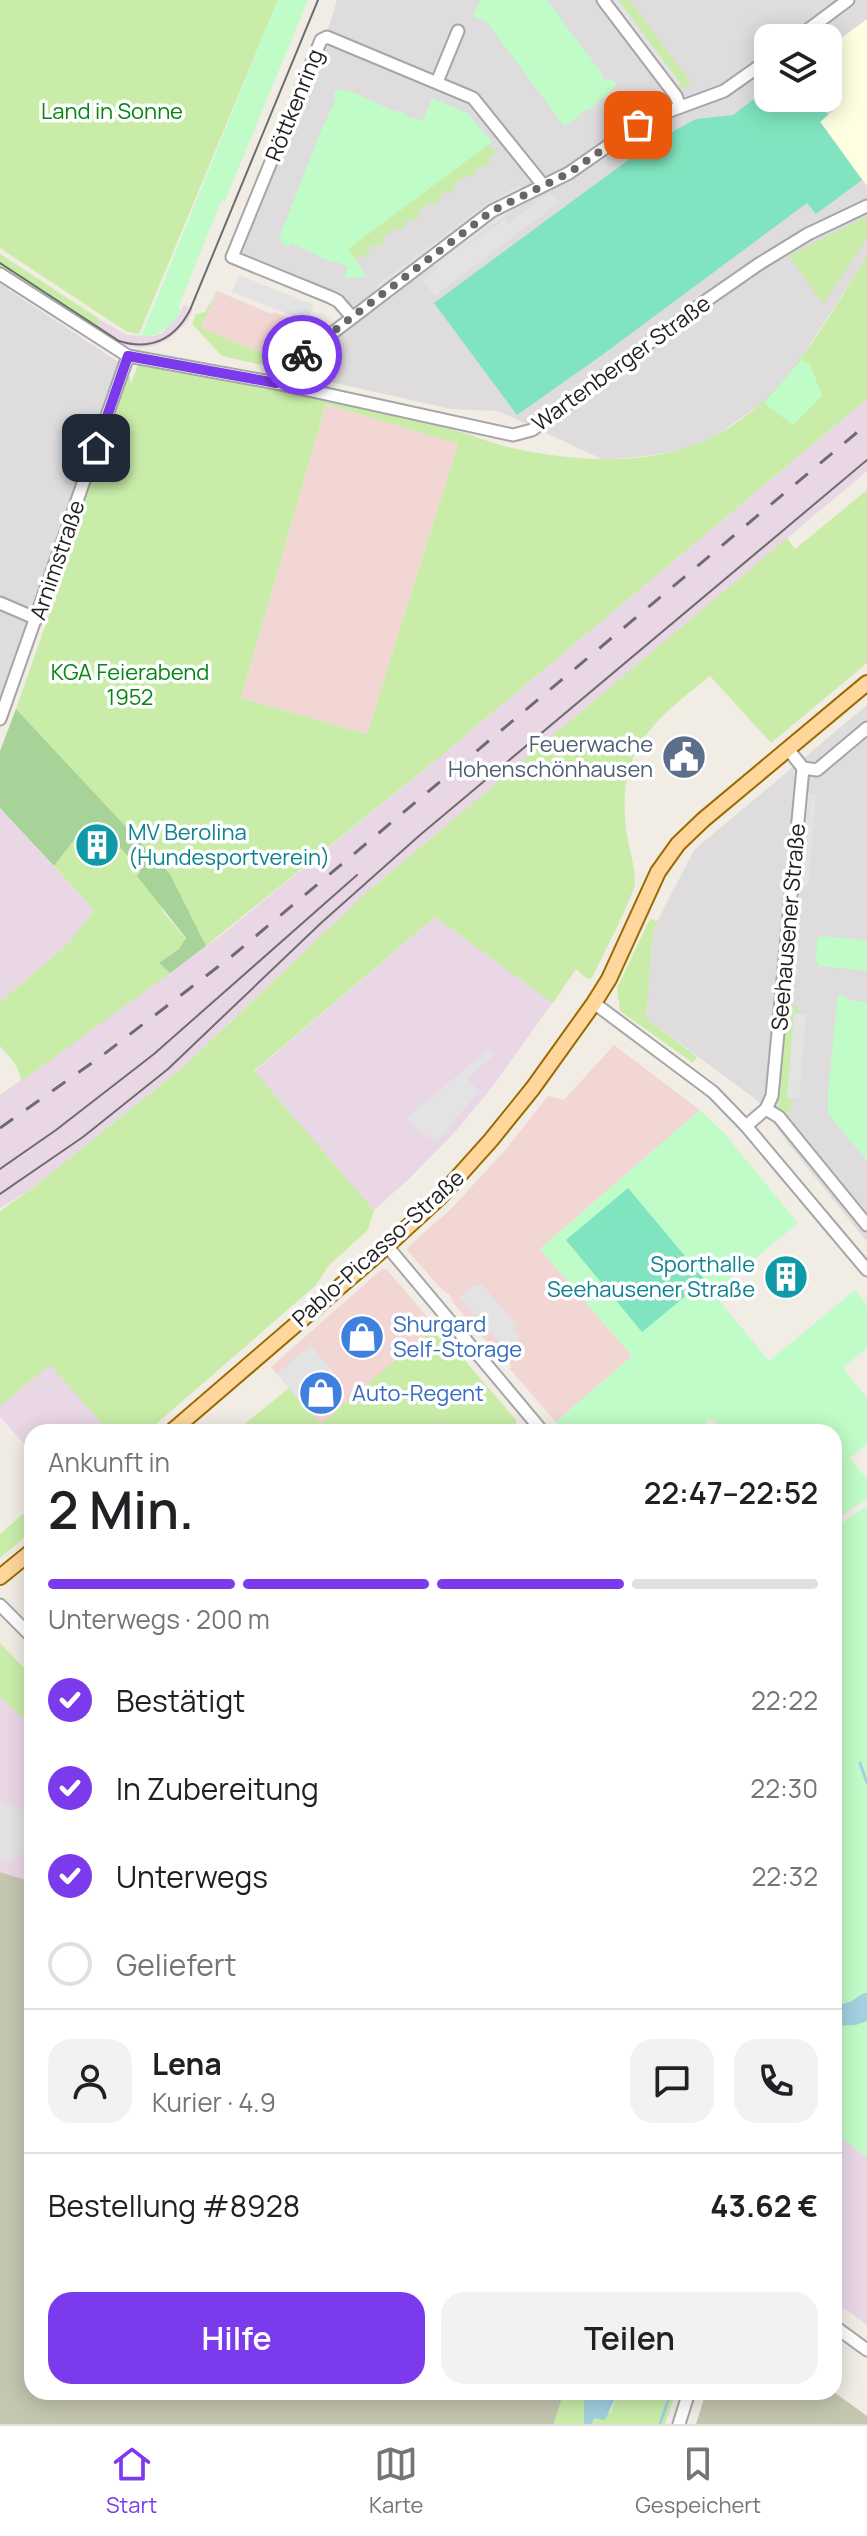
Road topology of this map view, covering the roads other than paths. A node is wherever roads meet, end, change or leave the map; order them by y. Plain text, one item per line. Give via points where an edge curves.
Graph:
1 (603, 0) edge
2 (848, 0) edge
3 (816, 24) edge
4 (458, 31) dead end
5 (754, 70) edge
6 (437, 82) junction
7 (680, 107) junction
8 (543, 185) junction
9 (867, 206) edge
10 (0, 274) edge
11 (352, 317) junction
12 (128, 356) junction
13 (276, 383) junction
14 (0, 603) edge
15 (37, 619) junction
16 (867, 683) edge
17 (0, 719) edge
18 (867, 728) edge
19 (788, 749) junction
20 (803, 768) junction
21 (594, 1003) junction
22 (766, 1109) junction
23 (746, 1126) junction
24 (867, 1225) edge
25 (387, 1246) junction
26 (867, 1270) edge
27 (180, 1424) edge
28 (536, 1424) edge
29 (24, 1558) edge
30 (0, 1577) edge
31 (0, 1605) edge
32 (24, 1629) edge
33 (842, 2332) edge
34 (867, 2350) edge
35 (686, 2400) edge
36 (679, 2424) edge

1 - 7 street
2 - 3 street
4 - 6 street
5 - 7 street via 724,91
6 - 8 street, Röttkenring via 473,98
6 - 11 street, Röttkenring via 327,37 321,40 232,257 338,301
7 - 8 street via 638,125
8 - 11 street via 492,211
9 - 13 street, Wartenberger Straße via 759,264 524,433 513,435
10 - 12 street, Wartenberger Straße
11 - 13 street via 280,373
12 - 13 street, Wartenberger Straße
12 - 15 street, Arnimstraße
14 - 15 street
15 - 17 street, Arnimstraße
16 - 19 main road, Pablo-Picasso-Straße
18 - 20 street via 817,770
19 - 20 street
19 - 21 main road, Pablo-Picasso-Straße via 703,820 667,858
20 - 22 street, Seehausener Straße via 772,1096
21 - 23 street via 713,1092
21 - 25 main road, Pablo-Picasso-Straße via 498,1132
22 - 23 street
22 - 24 street via 779,1117
23 - 26 street
25 - 27 main road, Pablo-Picasso-Straße
25 - 28 street
29 - 30 main road
31 - 32 street
33 - 34 street
35 - 36 street

